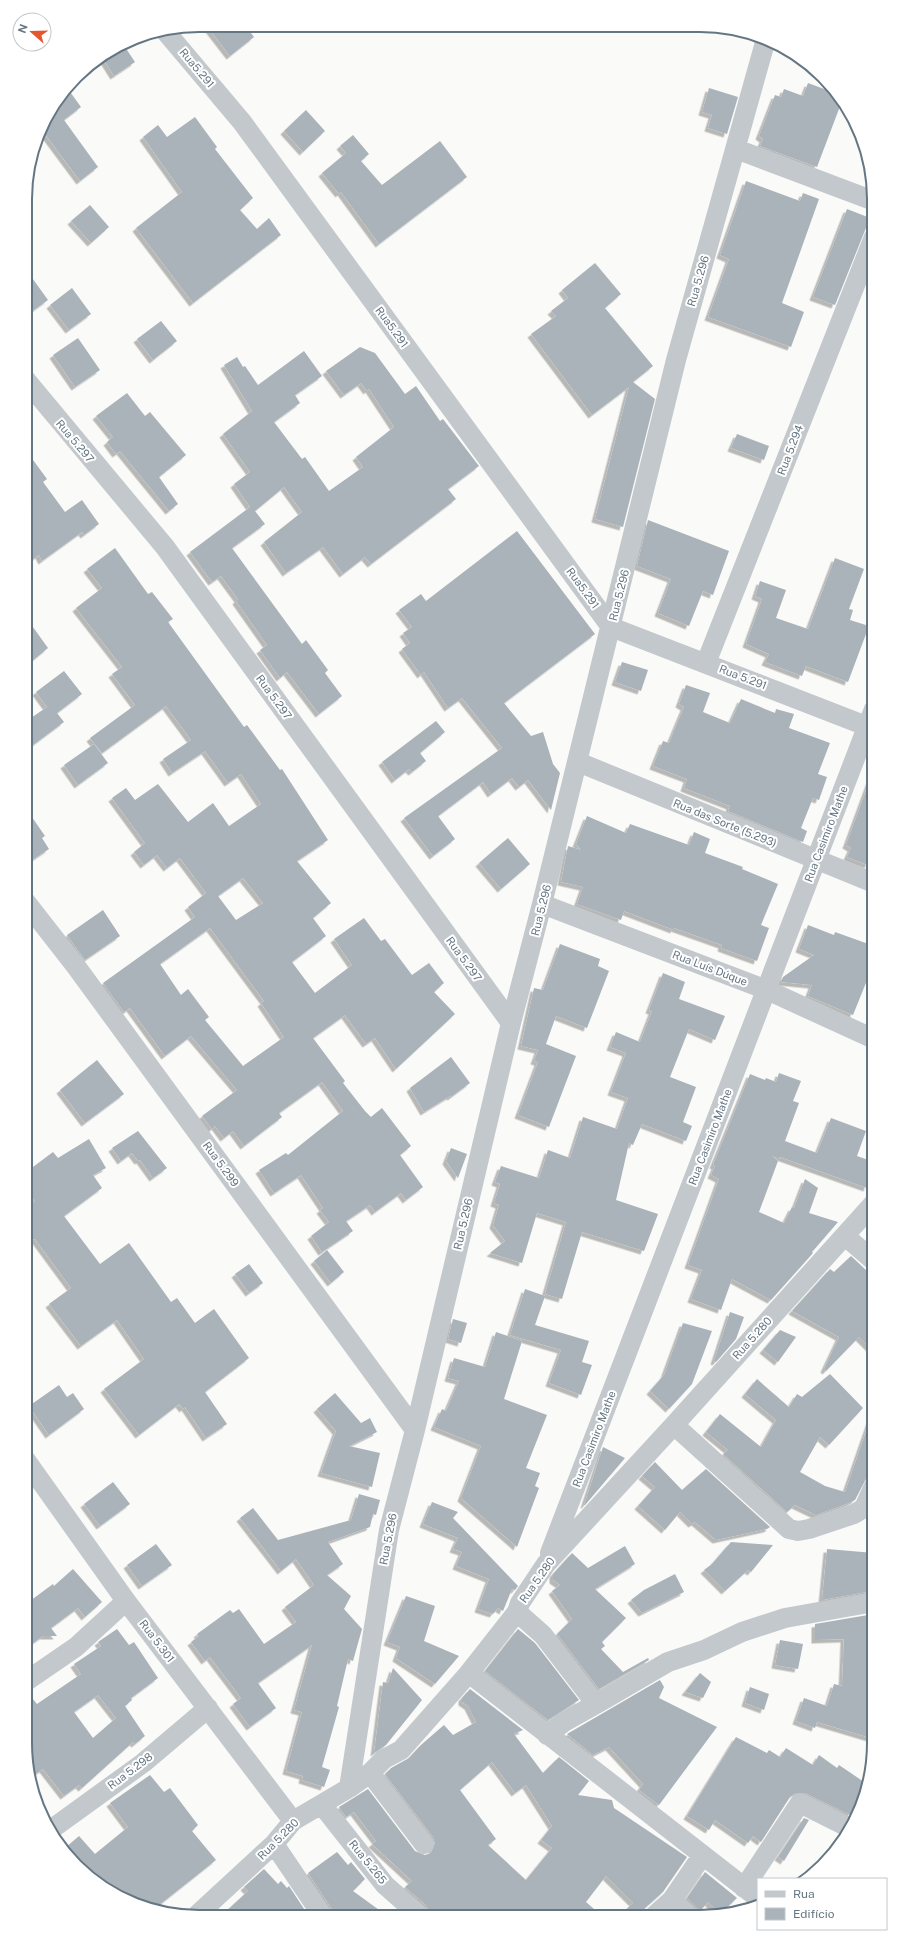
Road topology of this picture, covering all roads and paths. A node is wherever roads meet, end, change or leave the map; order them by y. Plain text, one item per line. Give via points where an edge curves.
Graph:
1 (168, 35) edge
2 (764, 45) edge
3 (736, 149) junction
4 (867, 198) edge
5 (867, 254) edge
6 (32, 387) edge
7 (611, 627) junction
8 (706, 663) junction
9 (867, 719) edge
10 (867, 734) edge
11 (578, 762) junction
12 (816, 861) junction
13 (867, 880) edge
14 (542, 904) junction
15 (32, 910) edge
16 (767, 990) junction
17 (511, 1023) junction
18 (867, 1036) edge
19 (867, 1211) edge
20 (845, 1236) junction
21 (867, 1255) edge
22 (674, 1425) junction
23 (415, 1430) junction
24 (32, 1469) edge
25 (867, 1501) edge
26 (546, 1564) junction
27 (126, 1601) junction
28 (867, 1603) edge
29 (517, 1612) junction
30 (469, 1673) junction
31 (32, 1677) edge
32 (596, 1704) junction
33 (208, 1708) junction
34 (547, 1735) junction
35 (370, 1773) junction
36 (349, 1788) junction
37 (322, 1805) junction
38 (293, 1821) junction
39 (845, 1826) edge
40 (55, 1827) edge
41 (274, 1844) junction
42 (424, 1844) dead end
43 (702, 1856) junction
44 (757, 1878) edge
45 (757, 1879) edge
46 (751, 1893) edge
47 (672, 1900) junction
48 (202, 1910) edge
49 (319, 1910) edge
50 (413, 1910) edge
51 (661, 1910) edge
52 (683, 1910) edge

1 - 7 street, Rua5.291 via 242,122
2 - 3 street, Rua 5.296
3 - 4 street
3 - 7 street, Rua 5.296 via 676,360
5 - 8 street, Rua 5.294
6 - 17 street, Rua 5.297 via 165,547
7 - 8 street, Rua 5.291
7 - 11 street, Rua 5.296
8 - 9 street, Rua 5.291
10 - 12 street, Rua Casimiro Mathe
11 - 12 street, Rua das Sorte (5.293)
11 - 14 street, Rua 5.296
12 - 13 street, Rua das Sorte (5.293)
12 - 16 street, Rua Casimiro Mathe
14 - 16 street, Rua Luís Dúque
14 - 17 street, Rua 5.296
15 - 23 street, Rua 5.299
16 - 18 street, Rua Luís Dúque
16 - 26 street, Rua Casimiro Mathe
17 - 23 street, Rua 5.296
19 - 20 street, Rua 5.280
20 - 21 street
20 - 22 street, Rua 5.280
22 - 25 street via 789,1529 809,1529 854,1514 864,1508
22 - 26 street, Rua 5.280
23 - 36 street, Rua 5.296 via 389,1530
24 - 27 street, Rua 5.301
26 - 29 street, Rua 5.280 via 520,1603
27 - 31 street via 76,1647
27 - 33 street, Rua 5.301
28 - 32 street via 785,1618 742,1632 704,1650 668,1662
29 - 30 street, Rua 5.280
29 - 32 street via 543,1635
30 - 34 street
30 - 35 street, Rua 5.280 via 401,1750 384,1759
32 - 34 street
33 - 38 street, Rua 5.301
33 - 40 street, Rua 5.298 via 143,1763
34 - 43 street
35 - 36 street, Rua 5.280
35 - 42 street
36 - 37 street, Rua 5.280
37 - 38 street, Rua 5.280
37 - 50 street, Rua 5.265 via 385,1885
38 - 41 street, Rua 5.280
39 - 44 street via 800,1803 772,1843
41 - 48 street, Rua 5.280
41 - 49 street
43 - 46 street
43 - 47 street
45 - 46 street
47 - 51 street
47 - 52 street

